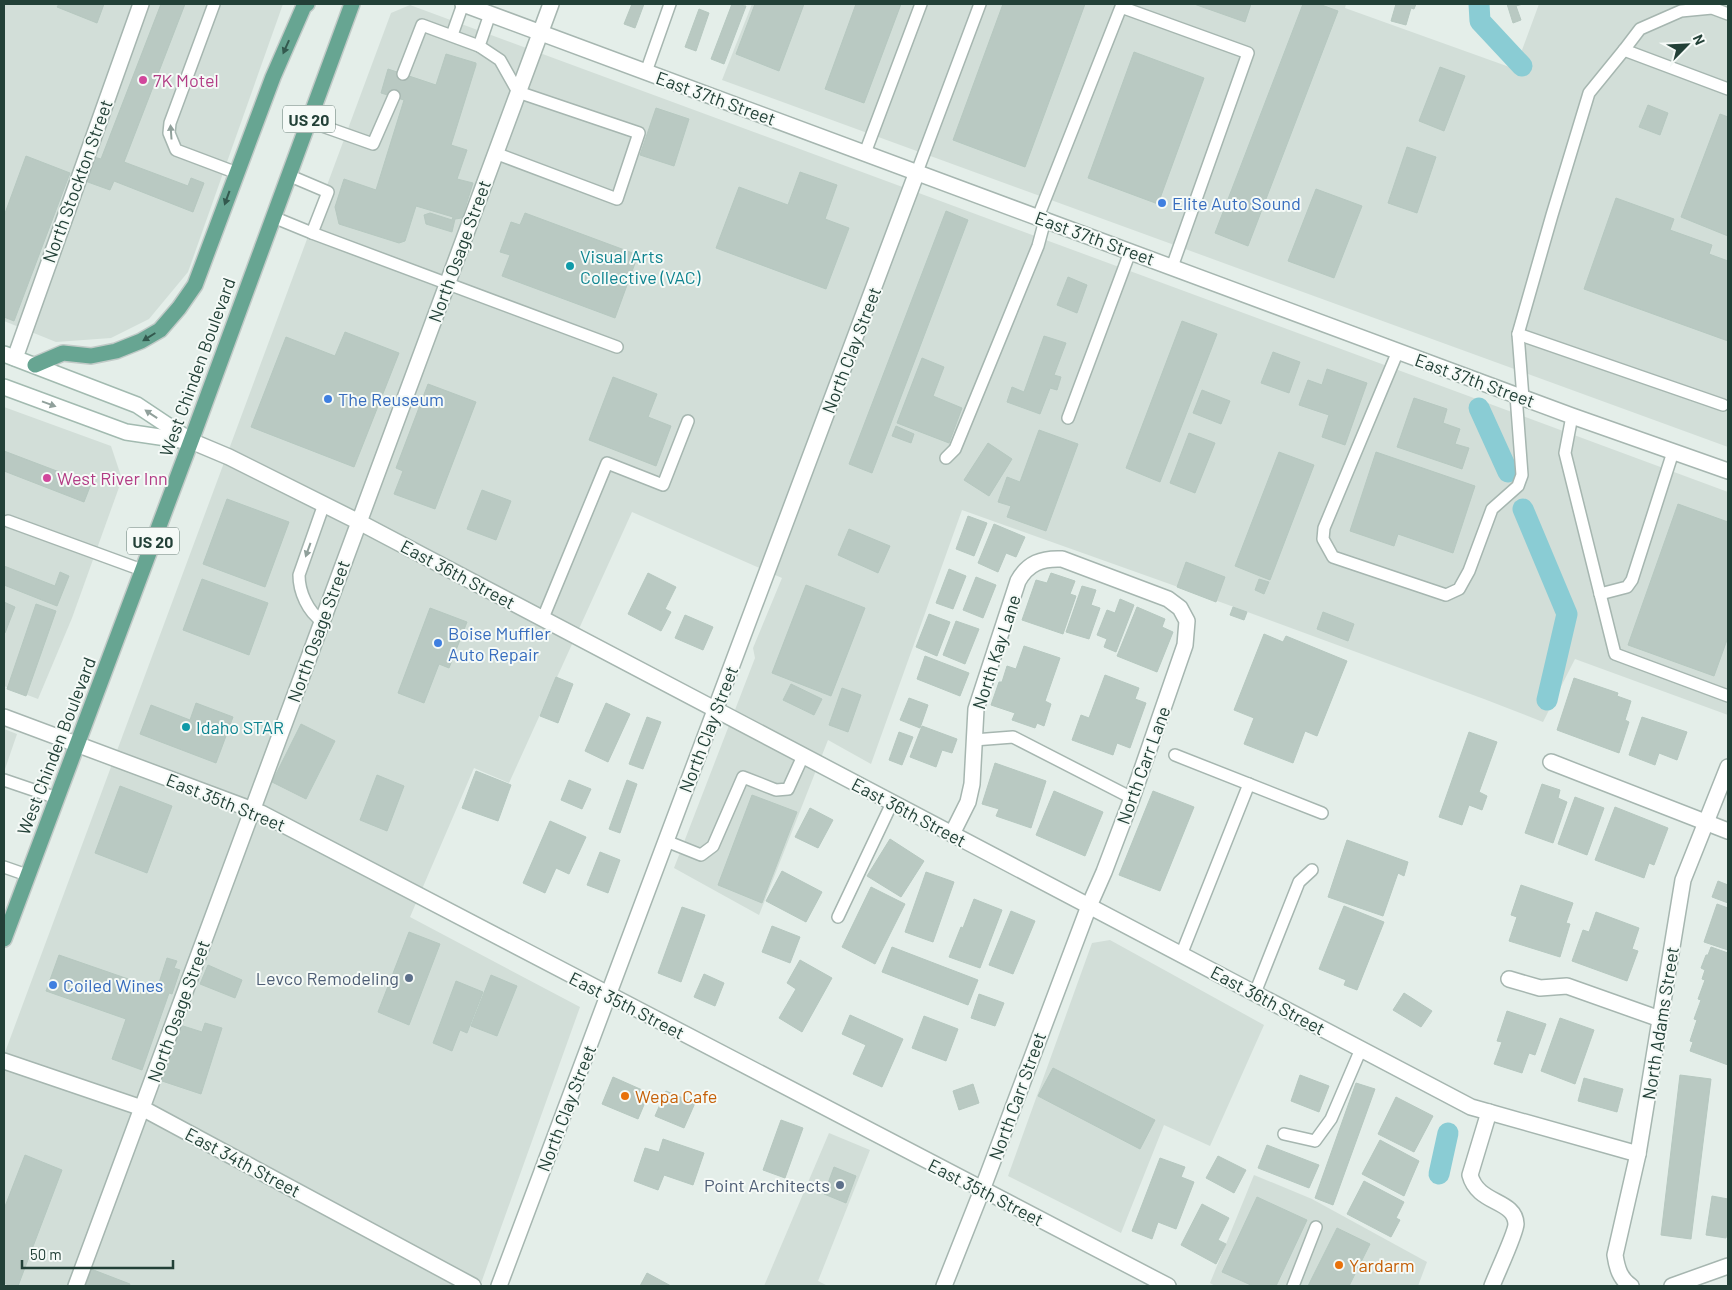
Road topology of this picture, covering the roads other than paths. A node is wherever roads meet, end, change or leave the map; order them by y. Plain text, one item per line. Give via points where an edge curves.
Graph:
1 (141, 4) edge
2 (214, 4) edge
3 (307, 4) edge
4 (352, 4) edge
5 (463, 4) edge
6 (550, 4) edge
7 (670, 4) edge
8 (922, 4) edge
9 (980, 4) edge
10 (490, 14) junction
11 (1728, 14) edge
12 (540, 32) junction
13 (452, 35) junction
14 (479, 46) junction
15 (1624, 50) junction
16 (646, 72) junction
17 (403, 74) dead end
18 (1728, 89) edge
19 (518, 92) junction
20 (394, 96) dead end
21 (308, 120) junction
22 (495, 153) junction
23 (864, 153) junction
24 (917, 172) junction
25 (237, 173) junction
26 (288, 176) junction
27 (273, 217) junction
28 (1042, 219) junction
29 (312, 233) junction
30 (1130, 252) junction
31 (1172, 267) junction
32 (448, 283) junction
33 (1518, 334) junction
34 (617, 347) dead end
35 (1398, 351) junction
36 (9, 356) edge
37 (35, 365) junction
38 (4, 387) edge
39 (1519, 396) junction
40 (1723, 405) dead end
41 (1572, 416) junction
42 (1068, 418) dead end
43 (688, 421) dead end
44 (191, 442) junction
45 (1673, 452) junction
46 (946, 458) dead end
47 (1728, 471) edge
48 (324, 504) junction
49 (8, 521) dead end
50 (359, 522) junction
51 (142, 570) junction
52 (1600, 594) junction
53 (543, 618) junction
54 (322, 621) junction
55 (1187, 621) joint
56 (1728, 694) edge
57 (715, 710) junction
58 (4, 717) edge
59 (974, 740) junction
60 (77, 745) junction
61 (1175, 755) dead end
62 (803, 756) junction
63 (1551, 762) dead end
64 (1728, 767) edge
65 (4, 780) edge
66 (1249, 784) junction
67 (57, 798) junction
68 (1132, 798) junction
69 (892, 803) junction
70 (252, 809) junction
71 (1322, 813) dead end
72 (1706, 822) junction
73 (1728, 830) edge
74 (952, 834) junction
75 (666, 841) junction
76 (4, 867) edge
77 (1312, 870) dead end
78 (27, 875) junction
79 (1089, 906) junction
80 (838, 917) dead end
81 (4, 937) edge
82 (1181, 955) junction
83 (1509, 979) dead end
84 (1255, 993) junction
85 (608, 996) junction
86 (1660, 1019) junction
87 (1361, 1049) junction
88 (4, 1060) edge
89 (142, 1108) junction
90 (1490, 1112) junction
91 (1284, 1134) dead end
92 (1638, 1154) junction
93 (982, 1190) junction
94 (1316, 1227) dead end
95 (1728, 1266) edge
96 (1629, 1284) edge
97 (76, 1286) edge
98 (473, 1286) edge
99 (499, 1286) edge
100 (944, 1286) edge
101 (1168, 1286) edge
102 (1293, 1286) edge
103 (1492, 1286) edge
104 (1672, 1286) edge

1 - 36 street, North Stockton Street
25 -> 2 lane via 176,150 169,133
3 -> 25 main road via 273,77
4 - 21 main road, West Chinden Boulevard / US 20
5 - 10 street, East 37th Street
5 - 13 lane
6 - 12 street, North Osage Street
7 - 16 lane
8 - 23 lane
9 - 24 lane
10 - 12 street, East 37th Street
10 - 14 lane
11 - 15 lane via 1712,8 1681,11 1640,29
12 - 16 street, East 37th Street
12 - 19 street, North Osage Street
13 - 14 lane
13 - 17 lane via 422,25
14 - 19 lane via 500,60
15 - 18 lane
15 - 33 lane via 1589,93
16 - 23 street, East 37th Street
19 - 22 street, North Osage Street
19 - 22 lane via 639,133 617,199
20 - 21 lane via 373,144
21 - 26 main road, West Chinden Boulevard / US 20
22 - 32 street, North Osage Street
23 - 24 street, East 37th Street
24 - 28 street, East 37th Street
24 - 57 street, North Clay Street
25 -> 37 main road via 195,285 160,330 116,351 92,356 63,353
26 - 27 main road, West Chinden Boulevard / US 20
26 - 29 lane via 328,192
27 - 29 lane
27 - 44 main road, West Chinden Boulevard / US 20
28 - 30 street, East 37th Street
28 - 31 lane via 1121,7 1248,53
28 - 46 lane via 1038,246 955,449
29 - 32 lane
30 - 31 street, East 37th Street
30 - 42 lane
31 - 35 street, East 37th Street
32 - 34 lane
32 - 50 street, North Osage Street
33 - 39 lane
33 - 40 lane
35 - 39 street, East 37th Street
35 - 39 lane via 1324,528 1323,539 1333,557 1446,595 1459,589 1492,509 1518,486 1522,476
36 - 37 street
44 -> 37 street via 137,405
38 -> 44 street via 126,432
39 - 41 street, East 37th Street
41 - 45 street, East 37th Street
41 - 52 lane via 1565,453
43 - 53 lane via 662,485 607,462
44 - 48 street, East 36th Street
44 - 51 main road, West Chinden Boulevard / US 20
45 - 47 street, East 37th Street
45 - 52 lane via 1632,580 1627,586
48 - 50 street, East 36th Street
48 -> 54 lane via 299,575 301,590 310,609
49 - 51 lane
50 - 53 street, East 36th Street
50 - 54 street, North Osage Street
51 - 60 main road, West Chinden Boulevard / US 20
52 - 56 lane via 1615,654
53 - 57 street, East 36th Street
54 - 70 street, North Osage Street
55 - 59 street, North Kay Lane via 1180,608 1150,592 1062,559 1047,558 1035,563 1018,581 976,709
55 - 68 street, North Carr Lane via 1185,645
57 - 62 street, East 36th Street
57 - 75 street, North Clay Street
58 - 60 street, East 35th Street
59 - 68 lane via 1013,737
59 - 74 street, North Kay Lane via 968,802
60 - 67 main road, West Chinden Boulevard / US 20
60 - 70 street, East 35th Street
61 - 66 lane
62 - 69 street, East 36th Street
62 - 75 lane via 788,789 776,790 743,777 714,846 701,854
63 - 72 street
64 - 72 street, North Adams Street
65 - 67 lane
66 - 71 lane
66 - 82 lane
67 - 78 main road, West Chinden Boulevard / US 20
68 - 79 street, North Carr Lane
69 - 74 street, East 36th Street
69 - 80 lane
70 - 85 street, East 35th Street
70 - 89 street, North Osage Street
72 - 73 street
72 - 86 street, North Adams Street via 1683,880
74 - 79 street, East 36th Street
75 - 85 street, North Clay Street
76 - 78 lane
77 - 84 lane via 1299,882
78 - 81 main road, West Chinden Boulevard / US 20
79 - 82 street, East 36th Street
79 - 93 street, North Carr Street
82 - 84 street, East 36th Street
83 - 86 street via 1540,988 1567,986
84 - 87 street, East 36th Street
85 - 93 street, East 35th Street
85 - 99 street, North Clay Street
86 - 92 street, North Adams Street
87 - 90 street, East 36th Street via 1471,1106
87 - 91 lane via 1331,1119 1315,1141
88 - 89 street, East 34th Street
89 - 97 street, North Osage Street
89 - 98 street, East 34th Street
90 - 92 street, East 36th Street
90 - 103 street via 1470,1175 1472,1184 1482,1195 1506,1207 1514,1215 1516,1226
92 - 96 street, North Adams Street via 1615,1255 1618,1270
93 - 100 street, North Carr Street
93 - 101 street, East 35th Street
94 - 102 lane
95 - 104 street

